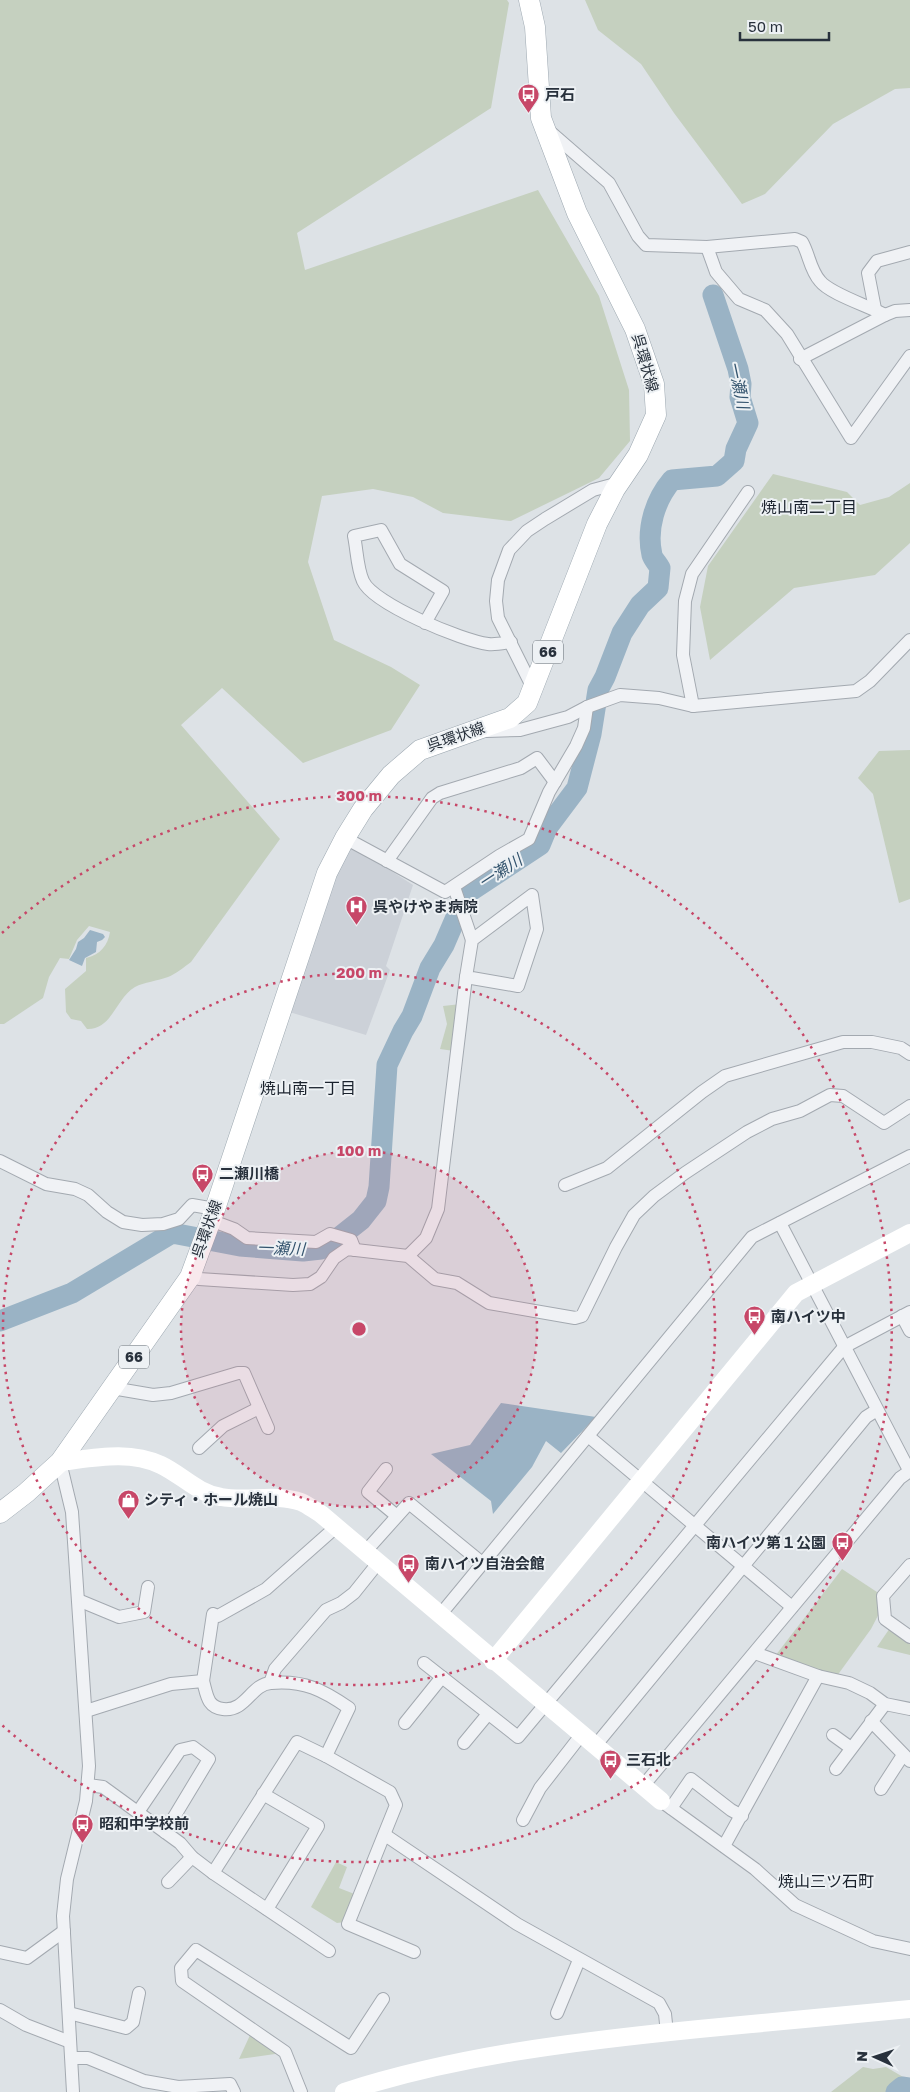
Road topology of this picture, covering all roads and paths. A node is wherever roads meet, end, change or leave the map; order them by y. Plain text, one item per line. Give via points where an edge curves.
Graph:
1 (529, 0) edge
2 (543, 126) junction
3 (706, 247) junction
4 (910, 252) edge
5 (910, 310) edge
6 (880, 312) junction
7 (910, 356) edge
8 (800, 359) junction
9 (620, 482) junction
10 (748, 492) dead end
11 (425, 623) junction
12 (910, 640) edge
13 (511, 642) junction
14 (533, 688) junction
15 (693, 706) junction
16 (587, 707) junction
17 (472, 732) junction
18 (555, 782) junction
19 (345, 838) junction
20 (387, 861) junction
21 (454, 887) junction
22 (472, 940) junction
23 (466, 977) junction
24 (910, 1054) edge
25 (910, 1106) edge
26 (910, 1156) edge
27 (0, 1161) edge
28 (565, 1185) dead end
29 (211, 1218) junction
30 (780, 1224) junction
31 (910, 1233) edge
32 (355, 1250) junction
33 (408, 1256) junction
34 (190, 1277) junction
35 (811, 1286) junction
36 (906, 1314) edge
37 (910, 1331) edge
38 (844, 1347) junction
39 (112, 1388) junction
40 (259, 1408) junction
41 (877, 1410) junction
42 (268, 1428) dead end
43 (588, 1436) junction
44 (199, 1448) dead end
45 (60, 1462) junction
46 (386, 1469) dead end
47 (910, 1472) edge
48 (642, 1481) junction
49 (0, 1513) edge
50 (397, 1516) junction
51 (695, 1526) junction
52 (336, 1527) junction
53 (372, 1557) junction
54 (482, 1563) junction
55 (910, 1565) edge
56 (743, 1566) junction
57 (148, 1587) dead end
58 (78, 1600) junction
59 (792, 1607) junction
60 (440, 1615) junction
61 (910, 1637) edge
62 (755, 1653) junction
63 (493, 1660) junction
64 (424, 1663) dead end
65 (818, 1676) junction
66 (442, 1677) junction
67 (203, 1681) junction
68 (270, 1683) junction
69 (885, 1704) junction
70 (546, 1705) junction
71 (910, 1709) edge
72 (86, 1711) junction
73 (488, 1714) junction
74 (871, 1721) junction
75 (406, 1723) dead end
76 (582, 1734) junction
77 (833, 1735) dead end
78 (464, 1744) dead end
79 (595, 1746) junction
80 (851, 1748) junction
81 (326, 1756) junction
82 (906, 1758) edge
83 (836, 1769) dead end
84 (88, 1785) junction
85 (644, 1786) junction
86 (880, 1788) dead end
87 (264, 1794) junction
88 (666, 1804) junction
89 (138, 1812) junction
90 (742, 1816) junction
91 (523, 1820) dead end
92 (165, 1832) junction
93 (385, 1835) junction
94 (724, 1846) junction
95 (192, 1857) junction
96 (213, 1873) junction
97 (168, 1882) dead end
98 (267, 1910) junction
99 (64, 1931) junction
100 (910, 1949) edge
101 (330, 1951) dead end
102 (0, 1952) edge
103 (414, 1952) dead end
104 (579, 1960) junction
105 (139, 1993) dead end
106 (384, 1999) dead end
107 (910, 2009) edge
108 (0, 2010) edge
109 (69, 2013) junction
110 (557, 2013) dead end
111 (667, 2033) junction
112 (70, 2042) junction
113 (72, 2058) junction
114 (384, 2087) edge
115 (73, 2092) edge
116 (234, 2092) edge
117 (301, 2092) edge
118 (344, 2092) edge

1 - 2 main road, 呉環状線 / 66 via 535,27
2 - 3 street via 609,183 646,245
2 - 9 main road, 呉環状線 / 66 via 577,213 635,328 654,384 656,415 638,455
3 - 6 street via 795,239 802,242 809,254 820,282
3 - 8 street via 724,283 739,299 765,310 786,334
4 - 6 street via 877,261 868,273
5 - 6 street
6 - 8 street
7 - 8 street via 851,438
9 - 13 street via 585,495 527,531 509,550 498,580 496,601 498,618
9 - 14 main road, 呉環状線 / 66 via 597,524
10 - 15 street via 692,574 685,601 683,655
11 - 11 street via 377,597 363,582 354,536 381,530 400,564 443,591
11 - 13 street via 489,644
12 - 15 street via 856,691
13 - 14 street
14 - 17 main road, 呉環状線 / 66 via 527,703 510,718
15 - 16 street via 659,698 620,695
16 - 17 street via 568,717 520,730
16 - 18 street via 584,728
17 - 19 main road, 呉環状線 / 66 via 420,750 391,775
18 - 20 street via 537,758 521,768 440,793 432,798
18 - 21 street via 528,840
19 - 20 street
19 - 29 main road, 呉環状線 / 66 via 327,873
20 - 21 street via 445,892
21 - 22 street
22 - 23 street
22 - 23 street via 532,895 537,929 518,986
23 - 33 street via 438,1210 426,1238
24 - 28 street via 900,1048 872,1042 843,1042 725,1076 607,1168
25 - 33 street via 884,1122 843,1096 830,1095 747,1132 685,1173 634,1215 582,1316 575,1318 490,1303 457,1283 435,1279
26 - 30 street
27 - 29 street via 46,1184 75,1189 88,1195 123,1222 163,1224 180,1219 192,1205
29 - 32 street via 247,1238 316,1242 330,1234 351,1240
29 - 34 main road, 呉環状線 / 66
30 - 35 street
30 - 43 street via 752,1238
31 - 35 street
32 - 33 street
32 - 34 street via 346,1249 334,1258 321,1277 310,1284 284,1285
34 - 39 main road, 呉環状線 / 66
35 - 38 street
35 - 48 street via 796,1293
36 - 37 street
36 - 38 street
38 - 41 street
38 - 51 street
39 - 40 street via 153,1395 171,1393 244,1373
39 - 45 main road, 呉環状線 / 66
40 - 42 street
40 - 44 street via 223,1426
41 - 47 street
41 - 56 street via 866,1417
43 - 48 street
43 - 54 street
45 - 49 main road, 呉環状線 / 66
45 - 52 street via 121,1456 145,1458 203,1492 222,1497 284,1498 321,1514
45 - 58 street via 72,1512
46 - 50 street via 368,1492
47 - 59 street via 900,1478
48 - 51 street
48 - 63 street
50 - 53 street
50 - 54 street via 409,1502
51 - 56 street
51 - 70 street
52 - 53 street
52 - 67 street via 266,1589 218,1616 213,1614
53 - 60 street
53 - 68 street via 354,1593 326,1610 274,1669
54 - 60 street
55 - 61 street via 883,1596 885,1619
56 - 59 street
56 - 79 street
57 - 58 street via 144,1612 120,1617
58 - 72 street
59 - 62 street
60 - 63 street
62 - 65 street
62 - 85 street
63 - 70 street
64 - 66 street
65 - 69 street via 849,1684
65 - 90 street
66 - 73 street
66 - 75 street
67 - 68 street via 209,1702 216,1708 230,1710 242,1705 260,1686
67 - 72 street via 171,1684
68 - 81 street via 304,1684 324,1691 349,1708
69 - 71 street
69 - 74 street
70 - 73 street via 518,1737
70 - 76 street
72 - 84 street
73 - 78 street
74 - 80 street
74 - 82 street
76 - 79 street
76 - 91 street via 540,1788
77 - 80 street
79 - 85 street
80 - 83 street
81 - 87 street via 297,1742
81 - 93 street via 390,1792 396,1805
82 - 86 street
84 - 89 street via 104,1787
84 - 99 street via 67,1879
85 - 88 street
87 - 96 street
87 - 98 street via 318,1826
88 - 90 street via 691,1779
88 - 94 street
89 - 92 street
89 - 92 street via 180,1750 193,1747 209,1759
90 - 94 street
92 - 95 street
93 - 103 street via 348,1924
93 - 104 street via 517,1924
94 - 100 street via 795,1905 872,1941
95 - 96 street
95 - 97 street
96 - 98 street
98 - 101 street
99 - 102 street via 27,1958
99 - 109 street
104 - 110 street
104 - 111 street via 659,2003
105 - 109 street via 133,2022 126,2028
106 - 117 street via 351,2048 196,1950 181,1968 182,1981 285,2052
107 - 111 street
108 - 112 street
109 - 112 street
111 - 114 street via 536,2048 438,2067
112 - 113 street
113 - 115 street
113 - 116 street via 88,2058 144,2081 178,2087 230,2084
114 - 118 street

